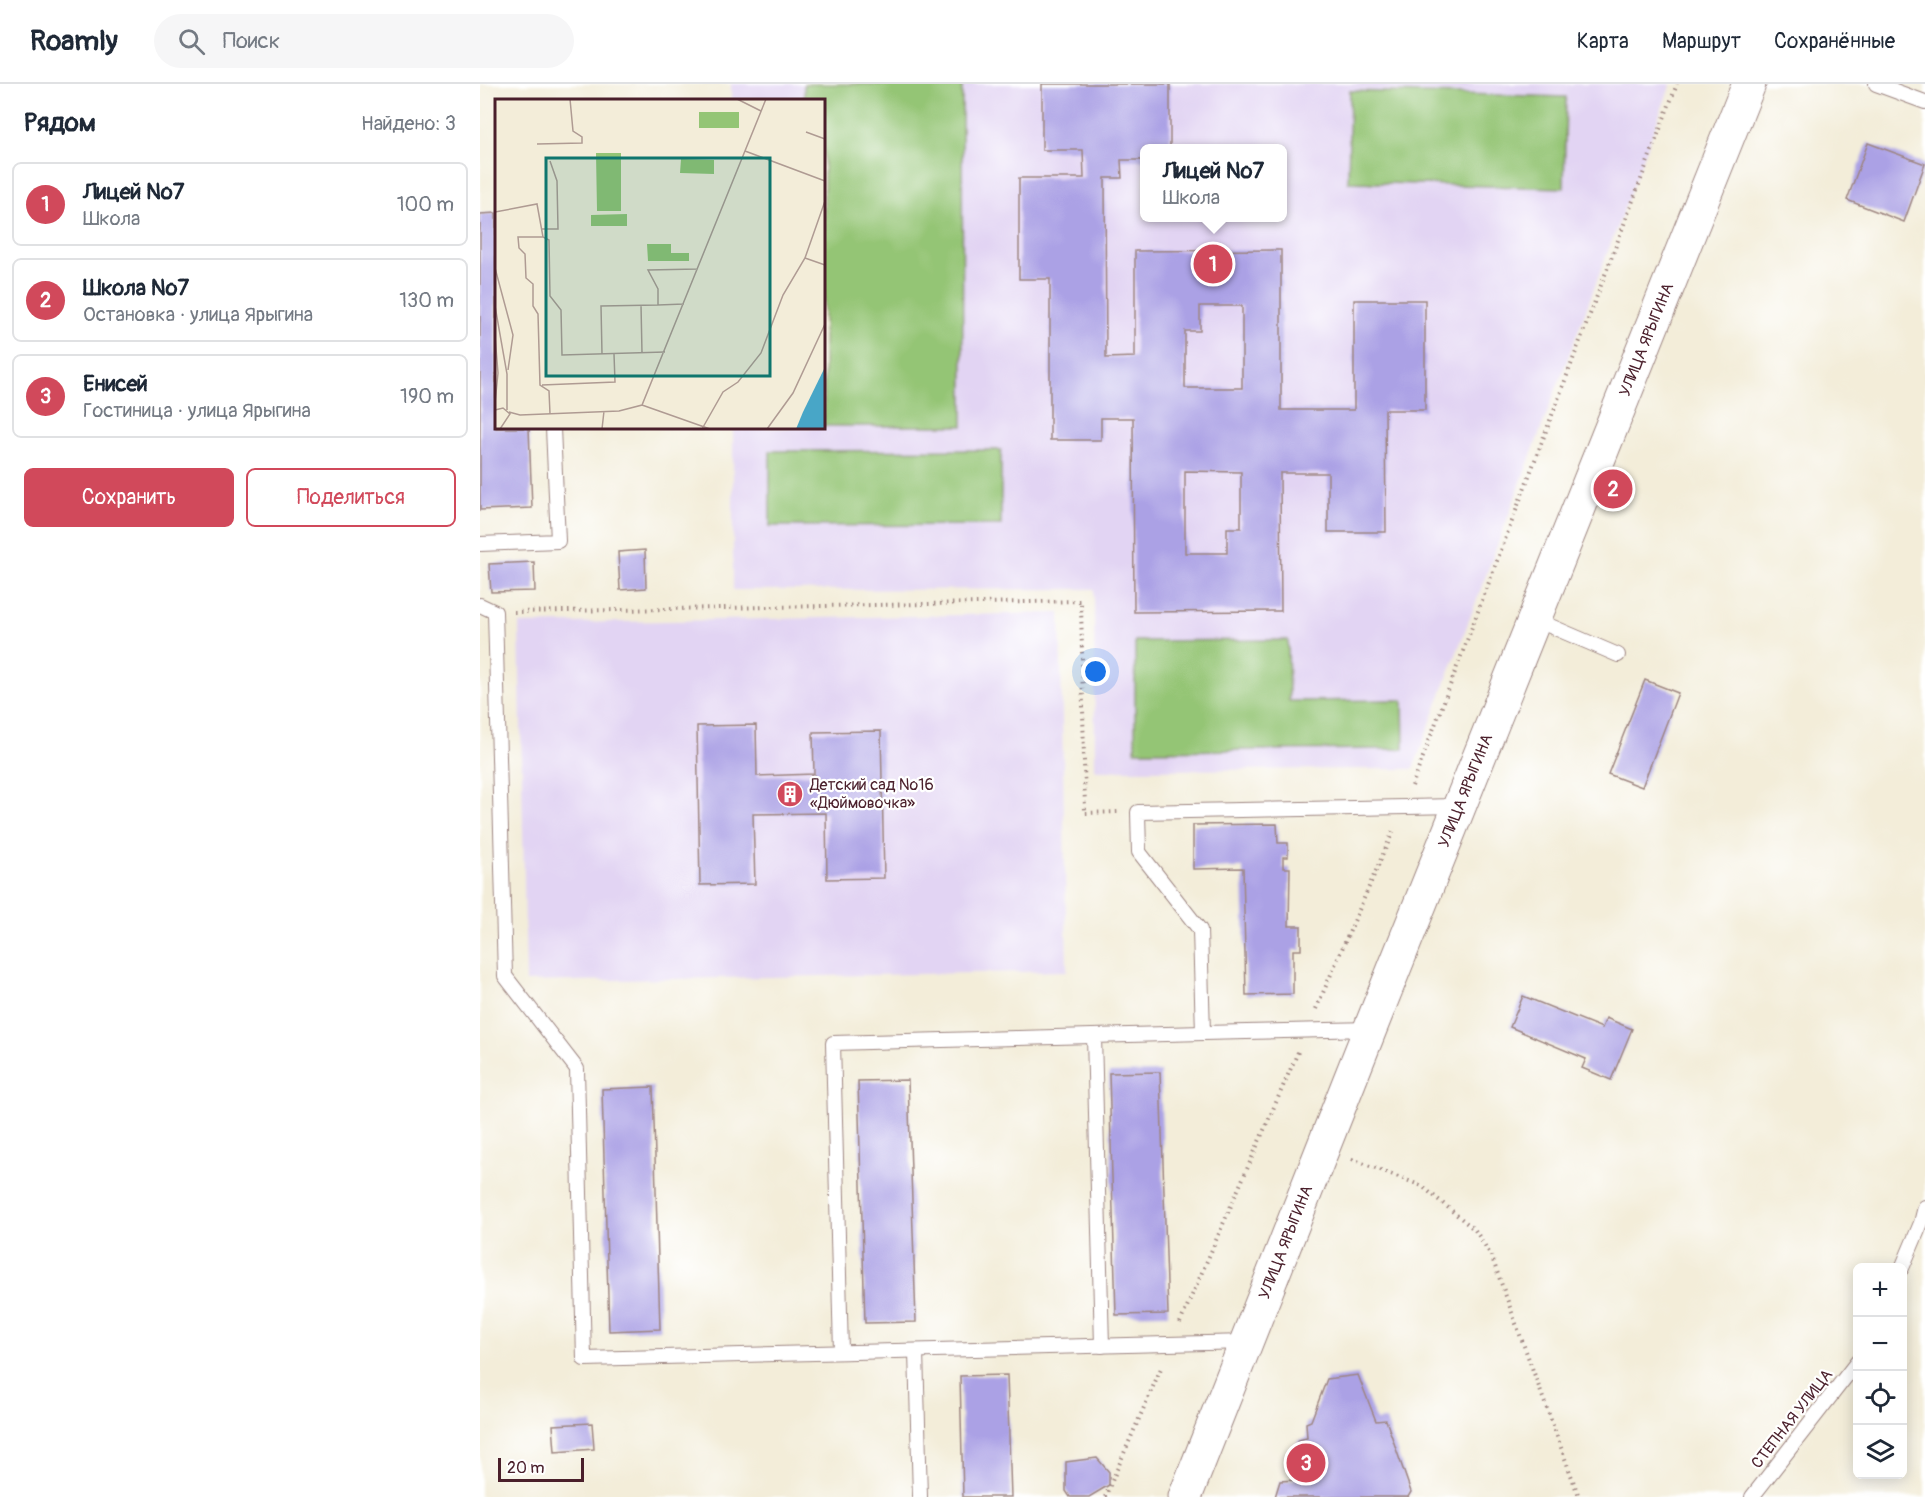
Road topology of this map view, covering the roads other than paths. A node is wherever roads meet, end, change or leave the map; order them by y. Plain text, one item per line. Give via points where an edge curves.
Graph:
1 (1749, 84) edge
2 (1876, 84) edge
3 (1925, 102) edge
4 (553, 429) edge
5 (480, 544) edge
6 (480, 605) edge
7 (1534, 619) junction
8 (1618, 655) dead end
9 (1461, 806) junction
10 (1370, 1029) junction
11 (1203, 1033) junction
12 (1094, 1036) junction
13 (1925, 1206) edge
14 (1904, 1263) edge
15 (1246, 1342) junction
16 (1102, 1346) junction
17 (916, 1351) junction
18 (841, 1353) junction
19 (1853, 1366) edge
20 (920, 1497) edge
21 (1185, 1497) edge
22 (1752, 1497) edge

1 - 7 street, УЛИЦА ЯРЫГИНА
2 - 3 lane
4 - 5 lane via 558,541
6 - 18 lane via 495,612 506,976 577,1069 584,1359
7 - 8 lane
7 - 9 street, УЛИЦА ЯРЫГИНА
9 - 10 street, УЛИЦА ЯРЫГИНА
9 - 11 lane via 1138,812 1139,852 1200,930
10 - 11 lane
10 - 15 street, УЛИЦА ЯРЫГИНА
11 - 12 lane
12 - 16 lane
12 - 18 lane via 833,1042
13 - 14 lane
15 - 16 lane
15 - 21 street, УЛИЦА ЯРЫГИНА
16 - 17 lane
17 - 18 lane
17 - 20 lane
19 - 22 lane, СТЕПНАЯ УЛИЦА

